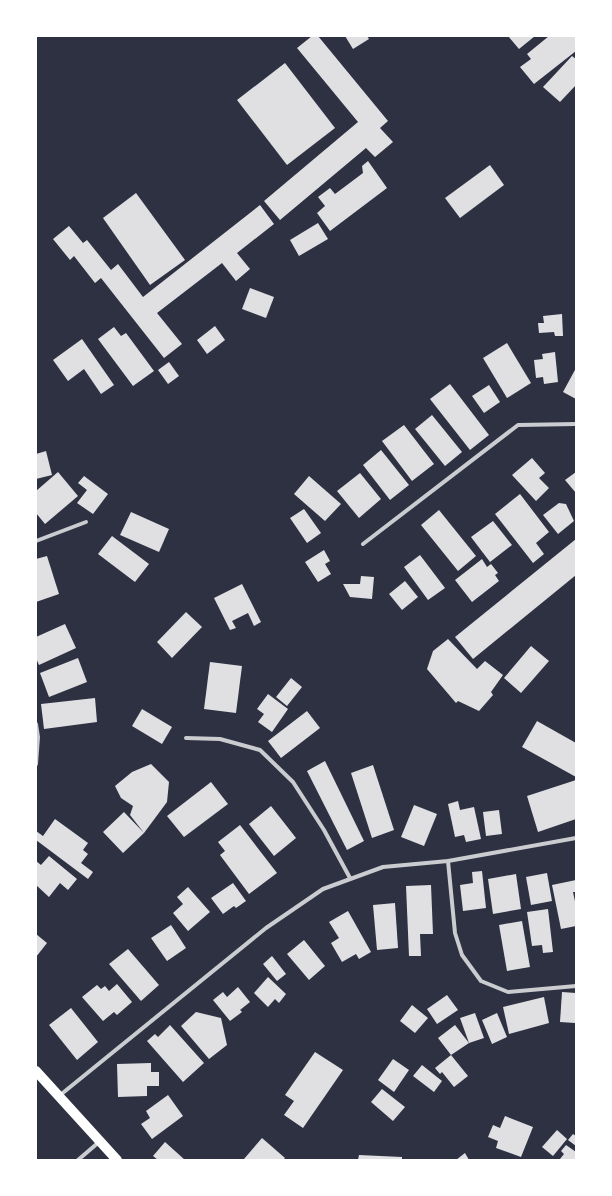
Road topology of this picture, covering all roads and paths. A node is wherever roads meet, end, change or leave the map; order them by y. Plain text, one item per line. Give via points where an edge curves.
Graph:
1 (576, 424) edge
2 (86, 522) dead end
3 (36, 541) edge
4 (363, 544) dead end
5 (36, 724) edge
6 (186, 738) dead end
7 (36, 764) edge
8 (576, 838) edge
9 (448, 861) junction
10 (350, 878) junction
11 (576, 986) edge
12 (36, 1071) edge
13 (59, 1096) junction
14 (101, 1141) junction
15 (78, 1160) edge
16 (117, 1160) edge

1 - 4 street via 518,425
2 - 3 street
5 - 7 street
6 - 10 street via 220,740 260,750 293,782 324,830
8 - 9 street
9 - 10 street via 383,867
9 - 11 street via 455,933 462,955 481,982 508,992
10 - 13 street via 323,889 266,928
12 - 13 main road
13 - 14 main road
14 - 15 street
14 - 16 main road

